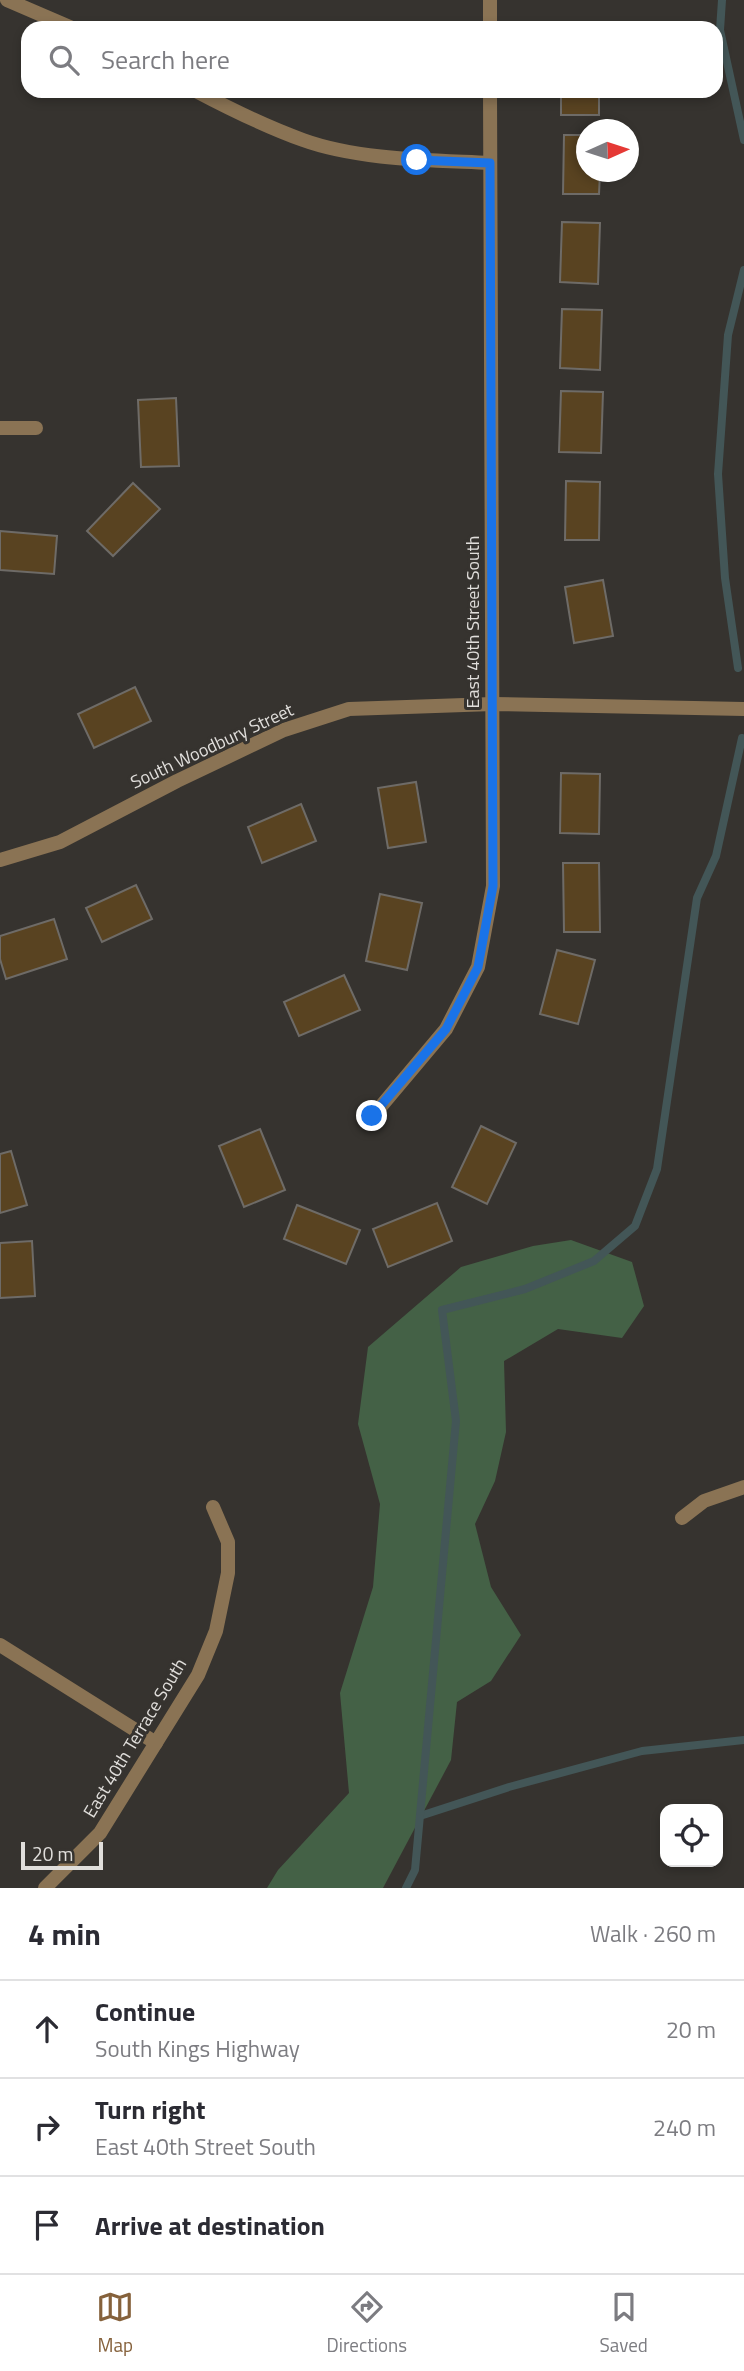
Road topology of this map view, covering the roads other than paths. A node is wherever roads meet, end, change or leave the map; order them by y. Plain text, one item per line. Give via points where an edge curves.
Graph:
1 (7, 0) edge
2 (490, 0) edge
3 (56, 21) edge
4 (490, 21) edge
5 (211, 98) edge
6 (490, 98) edge
7 (490, 163) junction
8 (0, 428) edge
9 (36, 428) dead end
10 (493, 704) junction
11 (744, 709) edge
12 (0, 860) edge
13 (372, 1116) dead end
14 (744, 1488) edge
15 (213, 1507) dead end
16 (682, 1518) dead end
17 (0, 1645) edge
18 (156, 1743) junction
19 (45, 1888) edge

1 - 3 street
2 - 4 street
5 - 7 street via 305,141 417,160
6 - 7 street, East 40th Street South
7 - 10 street, East 40th Street South
8 - 9 street
10 - 11 street, South Woodbury Street
10 - 12 street, South Woodbury Street via 336,713 284,730 61,842
10 - 13 street, East 40th Street South via 493,886 478,967 446,1029
14 - 16 street via 704,1501
15 - 18 street, East 40th Terrace South via 228,1542 228,1573 216,1631 198,1675
17 - 18 street
18 - 19 street, East 40th Terrace South via 100,1833

